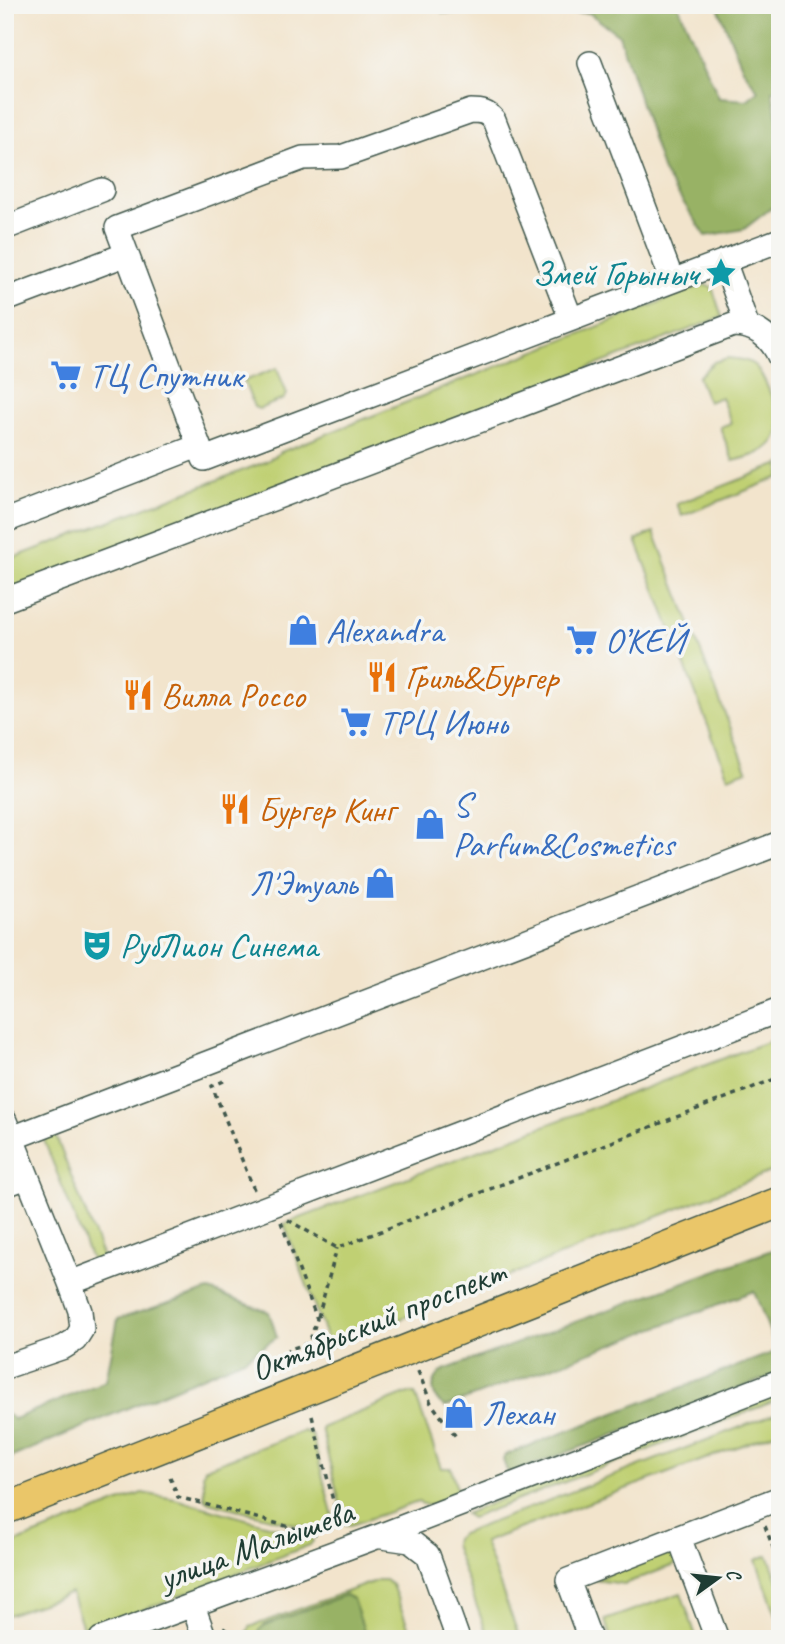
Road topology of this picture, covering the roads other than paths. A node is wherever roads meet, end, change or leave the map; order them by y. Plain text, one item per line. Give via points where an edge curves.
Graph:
1 (590, 63) dead end
2 (103, 190) dead end
3 (5, 228) edge
4 (780, 240) edge
5 (127, 254) junction
6 (724, 261) junction
7 (673, 281) junction
8 (5, 300) edge
9 (571, 319) junction
10 (747, 325) junction
11 (780, 358) edge
12 (198, 446) junction
13 (5, 521) edge
14 (5, 600) edge
15 (780, 843) edge
16 (780, 1010) edge
17 (9, 1130) edge
18 (27, 1177) junction
19 (5, 1185) edge
20 (780, 1202) edge
21 (70, 1283) junction
22 (5, 1367) edge
23 (780, 1381) edge
24 (780, 1498) edge
25 (5, 1509) edge
26 (379, 1536) junction
27 (679, 1537) junction
28 (193, 1606) junction
29 (214, 1634) edge
30 (101, 1639) edge
31 (458, 1639) edge
32 (590, 1639) edge
33 (717, 1639) edge

1 - 7 street
2 - 3 street
4 - 6 street
5 - 8 street
5 - 9 street via 117,228 125,224 303,158 341,158 480,111 494,120
5 - 12 street
6 - 7 street
6 - 10 street
7 - 9 street
9 - 12 street via 204,459
10 - 11 street via 763,333
10 - 14 street via 733,325
12 - 13 street
15 - 17 street
16 - 21 street
17 - 18 street
18 - 19 street
18 - 21 street
20 - 25 main road, Октябрьский проспект
21 - 22 street via 82,1329 75,1340
23 - 26 street
24 - 27 street
26 - 28 street, улица Малышева
26 - 31 street, улица Малышева via 410,1541 428,1555
27 - 32 street via 568,1580
27 - 33 street
28 - 29 street
28 - 30 street, улица Малышева

